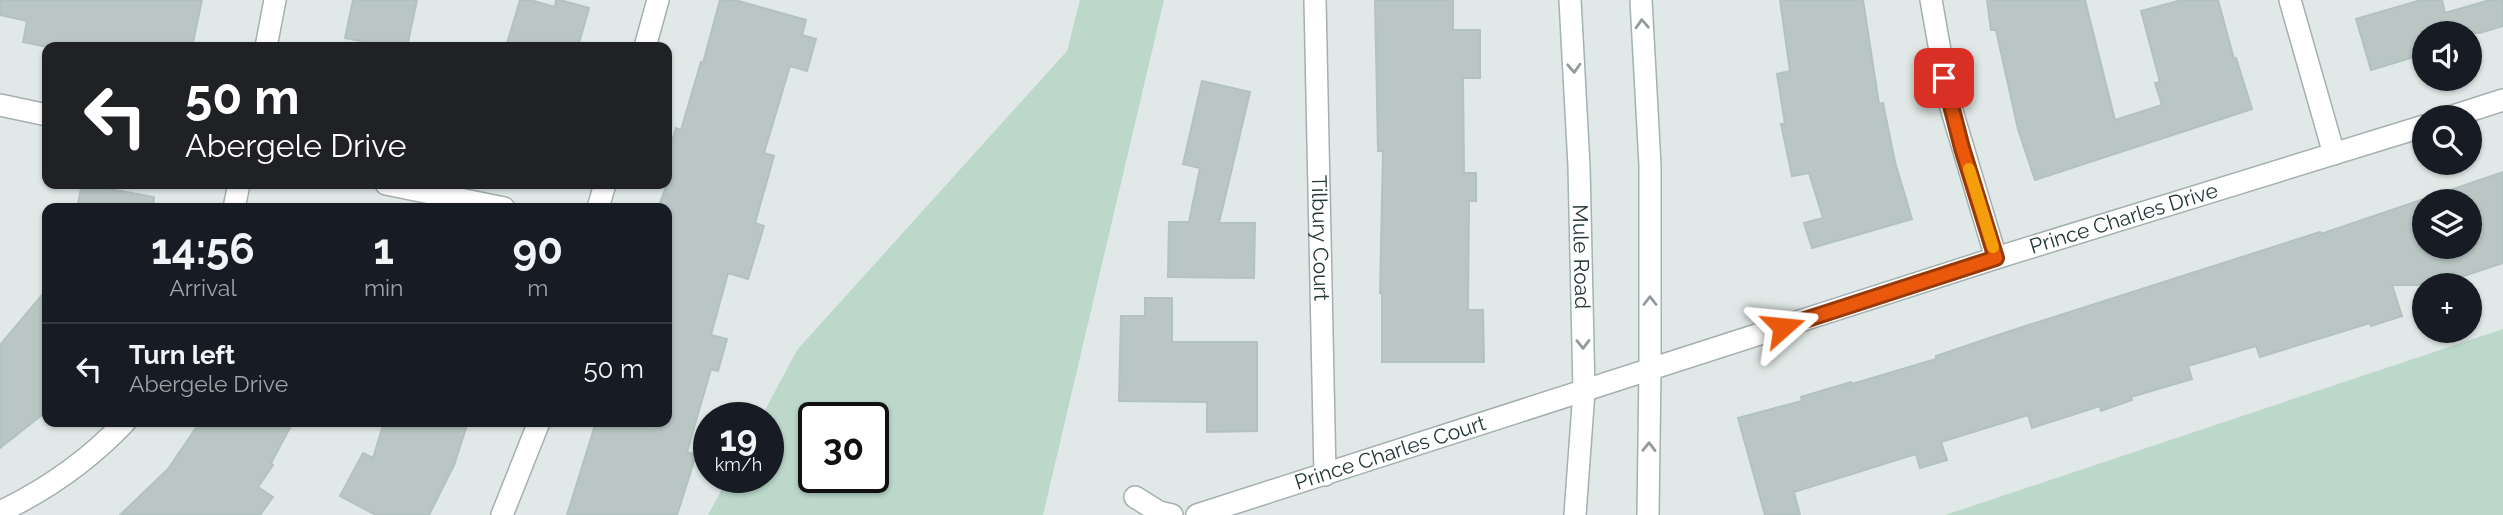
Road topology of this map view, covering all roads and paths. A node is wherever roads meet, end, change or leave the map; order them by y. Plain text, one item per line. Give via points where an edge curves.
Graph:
1 (275, 0) edge
2 (658, 0) edge
3 (1314, 0) edge
4 (1570, 0) edge
5 (1641, 0) edge
6 (1931, 0) edge
7 (2290, 0) edge
8 (267, 42) edge
9 (646, 42) edge
10 (2503, 100) edge
11 (0, 106) edge
12 (2482, 107) edge
13 (42, 114) edge
14 (2412, 130) edge
15 (2334, 154) junction
16 (411, 189) edge
17 (479, 203) edge
18 (1996, 258) junction
19 (1650, 369) junction
20 (1584, 391) junction
21 (120, 427) edge
22 (537, 427) edge
23 (1325, 475) junction
24 (1135, 497) dead end
25 (0, 512) edge
26 (502, 515) edge
27 (1172, 515) edge
28 (1197, 515) edge
29 (1575, 515) edge
30 (1648, 515) edge

1 - 8 street
2 - 9 street
3 - 23 street, Tilbury Court
4 -> 20 street, Mule Road
19 -> 5 street via 1650,165
6 - 18 street via 1950,101
7 - 15 street
10 - 12 street
11 - 13 street
14 - 15 street, Prince Charles Drive
15 - 18 street, Prince Charles Drive
16 - 17 street
18 - 19 street, Prince Charles Drive
19 - 20 street, Prince Charles Drive
30 -> 19 street
20 - 23 street, Prince Charles Court
20 - 29 street, Mule Road
21 - 25 street via 44,488
22 - 26 street
23 - 28 street, Prince Charles Court
24 - 27 street

